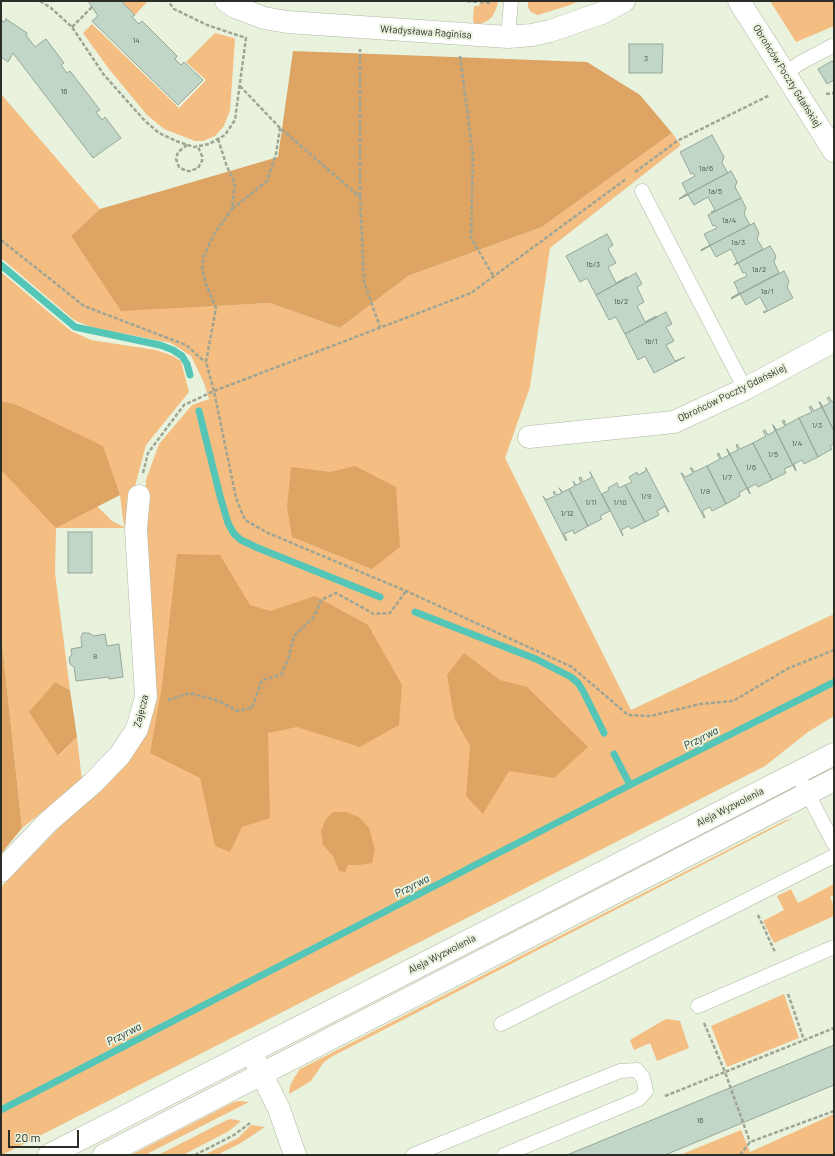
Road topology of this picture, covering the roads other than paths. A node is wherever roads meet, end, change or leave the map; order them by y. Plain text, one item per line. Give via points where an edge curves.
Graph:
1 (226, 1) edge
2 (624, 1) edge
3 (739, 1) edge
4 (504, 2) edge
5 (508, 37) junction
6 (834, 45) edge
7 (785, 73) junction
8 (834, 151) edge
9 (642, 190) dead end
10 (834, 341) edge
11 (745, 389) junction
12 (529, 437) dead end
13 (139, 496) road end
14 (834, 754) edge
15 (796, 773) junction
16 (834, 780) edge
17 (808, 794) junction
18 (834, 844) edge
19 (834, 856) edge
20 (1, 871) edge
21 (834, 947) edge
22 (698, 1006) road end
23 (501, 1024) dead end
24 (251, 1052) junction
25 (262, 1074) junction
26 (49, 1155) edge
27 (104, 1155) edge
28 (295, 1155) edge
29 (413, 1155) edge
30 (504, 1155) edge

1 - 5 main road, Władysława Raginisa via 264,18 287,22
2 - 5 main road, Władysława Raginisa via 572,24 538,34
3 - 7 main road, Obrońców Poczty Gdańskiej
4 - 5 lane
6 - 7 lane
7 - 8 main road, Obrońców Poczty Gdańskiej
9 - 11 lane
10 - 11 main road, Obrońców Poczty Gdańskiej
11 - 12 main road, Obrońców Poczty Gdańskiej via 674,422
13 - 20 main road, Zajęcza via 136,529 146,697 137,729 120,755 48,822
14 - 15 main road, Aleja Wyzwolenia
15 - 17 lane
15 - 24 main road, Aleja Wyzwolenia
16 - 17 main road
17 - 18 lane
17 - 25 main road
19 - 23 lane
21 - 22 lane
24 - 25 main road
24 - 26 main road, Aleja Wyzwolenia
25 - 27 main road
25 - 28 main road via 279,1109
29 - 30 lane via 620,1071 637,1070 643,1078 646,1091 640,1099

